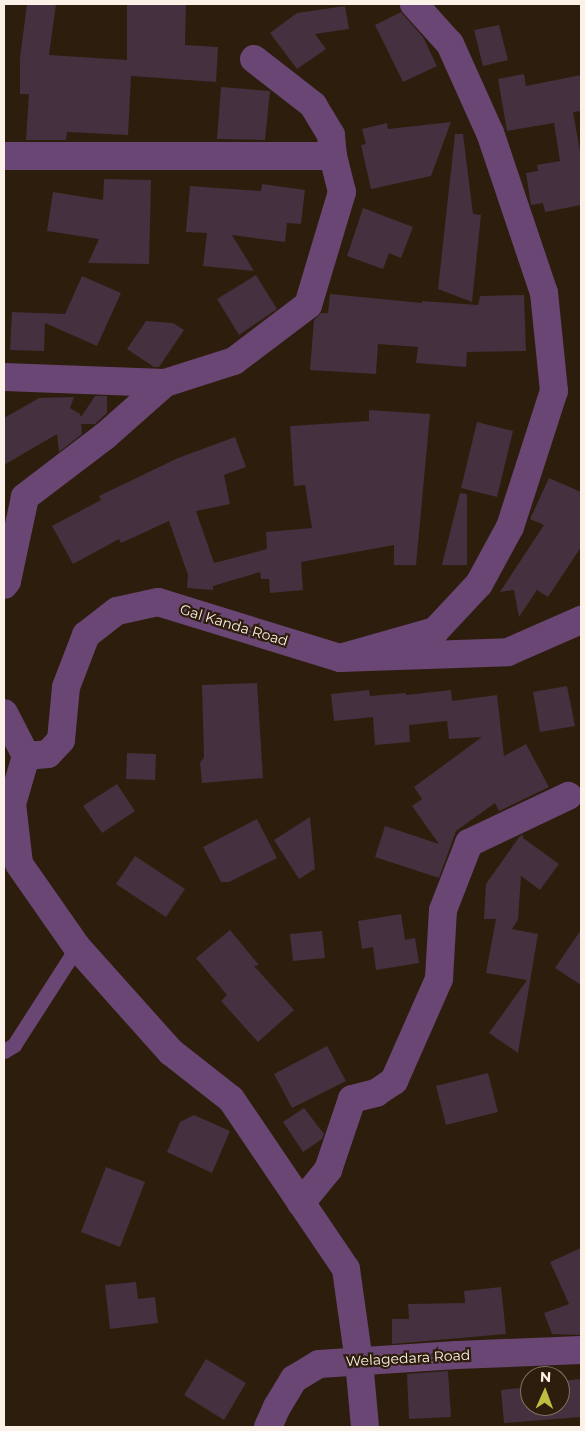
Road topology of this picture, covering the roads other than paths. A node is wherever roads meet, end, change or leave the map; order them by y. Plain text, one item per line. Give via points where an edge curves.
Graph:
1 (414, 4) edge
2 (254, 59) dead end
3 (4, 156) edge
4 (333, 156) junction
5 (4, 378) edge
6 (164, 383) junction
7 (4, 585) edge
8 (581, 620) edge
9 (340, 658) junction
10 (4, 713) edge
11 (26, 756) junction
12 (568, 796) dead end
13 (77, 947) junction
14 (4, 1052) edge
15 (301, 1203) junction
16 (581, 1350) edge
17 (359, 1360) junction
18 (268, 1427) edge
19 (365, 1427) edge

1 - 9 street via 450,44 490,133 544,293 554,391 510,527 479,584 435,631
2 - 4 street via 313,105 331,135
3 - 4 street
4 - 6 street via 342,192 308,305 234,361
5 - 6 street
6 - 7 street via 105,436 25,497
8 - 9 street, Gal Kanda Road via 508,652
9 - 11 street, Gal Kanda Road via 158,602 117,611 86,635 66,688 60,740 48,754
10 - 11 street
11 - 13 street via 12,804 19,864
12 - 15 street via 469,843 443,910 438,979 394,1080 376,1093 352,1099 328,1170
13 - 14 lane via 14,1044
13 - 15 street via 171,1052 232,1098
15 - 17 street via 346,1269
16 - 17 street, Welagedara Road
17 - 18 street, Welagedara Road via 319,1364 294,1378
17 - 19 street

